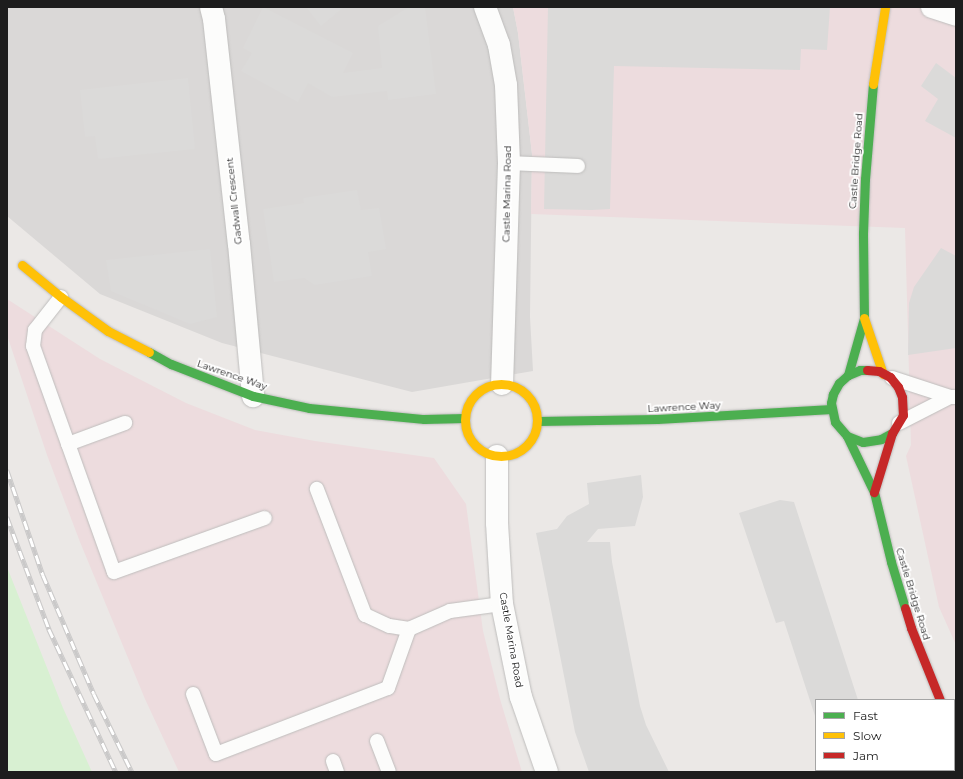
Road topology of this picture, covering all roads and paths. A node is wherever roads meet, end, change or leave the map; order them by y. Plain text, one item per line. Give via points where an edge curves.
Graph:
1 (211, 7) edge
2 (485, 7) edge
3 (885, 7) edge
4 (932, 7) edge
5 (956, 16) edge
6 (509, 163) junction
7 (578, 166) dead end
8 (22, 265) dead end
9 (61, 297) junction
10 (864, 318) junction
11 (848, 375) junction
12 (886, 375) junction
13 (502, 384) junction
14 (253, 396) junction
15 (953, 397) edge
16 (832, 409) junction
17 (465, 418) junction
18 (538, 421) junction
19 (125, 423) dead end
20 (895, 428) junction
21 (847, 436) junction
22 (68, 444) junction
23 (497, 456) junction
24 (317, 489) dead end
25 (874, 492) junction
26 (265, 518) dead end
27 (502, 604) junction
28 (409, 629) junction
29 (193, 694) dead end
30 (940, 699) edge
31 (378, 741) dead end
32 (389, 772) edge
33 (547, 772) edge

1 - 14 street, Gadwall Crescent via 239,244
2 - 6 street, Castle Marina Road via 499,45 506,85
3 - 10 street, Castle Bridge Road via 873,83 865,179
4 - 5 street
6 - 7 lane
6 - 13 street, Castle Marina Road
8 - 9 street, Lawrence Way
9 - 14 street, Lawrence Way via 108,331 171,364
9 - 22 lane via 35,330 33,346
10 - 11 street, Castle Bridge Road
10 - 12 street, Castle Bridge Road
11 - 12 street via 868,369
11 - 16 street, Castle Bridge Road via 839,383 833,394
12 - 15 lane
12 - 20 street, Castle Bridge Road via 898,387 902,397 902,415
13 - 17 street via 493,384 481,389 472,398 466,409
13 - 18 street via 513,385 524,391 532,401
14 - 17 street, Lawrence Way via 309,408 371,415 424,419
15 - 20 lane
16 - 18 street, Lawrence Way via 657,419
16 - 21 street, Castle Bridge Road via 835,422
17 - 23 street via 469,436 476,447 487,454
18 - 23 street via 533,437 525,447 515,454
19 - 22 lane
20 - 21 street via 881,439 863,442
20 - 25 street, Castle Bridge Road
21 - 25 street, Castle Bridge Road
22 - 26 lane via 114,572
23 - 27 street, Castle Marina Road via 497,523
24 - 28 lane via 365,615 389,626
25 - 30 street, Castle Bridge Road via 890,562 911,628
27 - 28 lane via 450,611
27 - 33 street, Castle Marina Road via 521,697
28 - 29 lane via 388,688 216,754
31 - 32 lane

